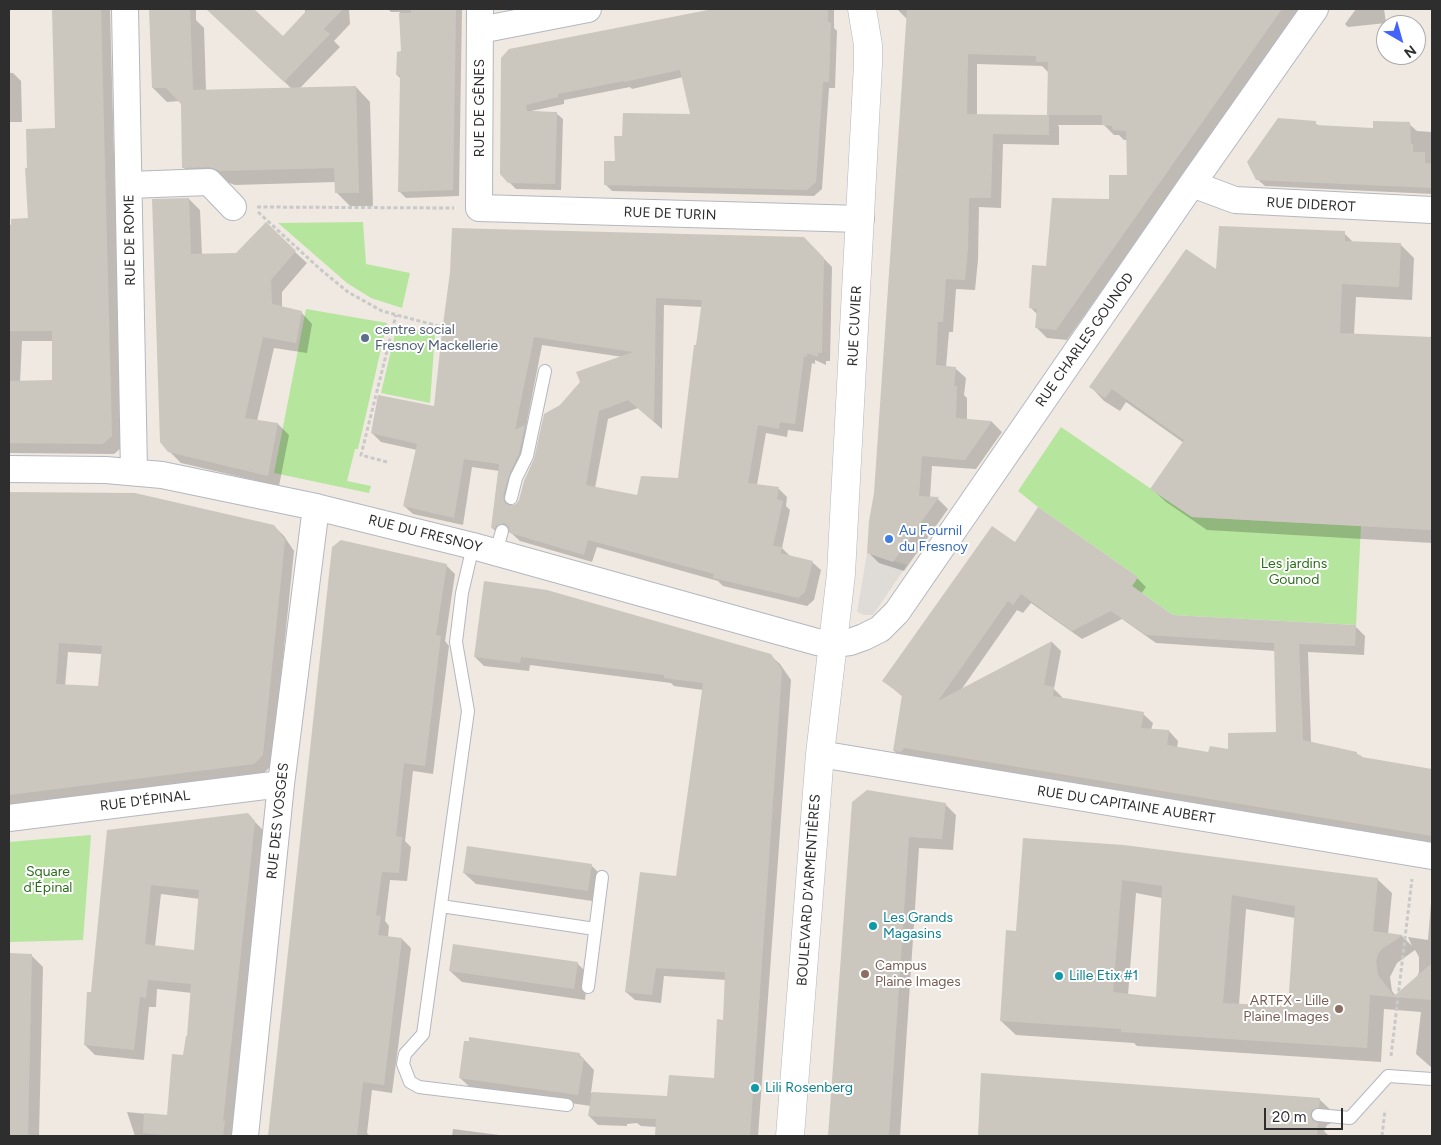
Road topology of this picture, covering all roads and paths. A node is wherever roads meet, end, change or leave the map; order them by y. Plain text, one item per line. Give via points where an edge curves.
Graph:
1 (124, 9) edge
2 (588, 9) edge
3 (862, 9) edge
4 (1315, 9) edge
5 (480, 19) edge
6 (1192, 184) junction
7 (129, 185) junction
8 (234, 208) dead end
9 (479, 208) junction
10 (1432, 210) edge
11 (860, 219) junction
12 (396, 315) junction
13 (442, 327) dead end
14 (545, 371) dead end
15 (387, 462) dead end
16 (9, 469) edge
17 (134, 471) junction
18 (511, 498) dead end
19 (316, 507) junction
20 (490, 543) junction
21 (834, 644) junction
22 (820, 754) junction
23 (281, 784) junction
24 (9, 818) edge
25 (1424, 855) edge
26 (602, 877) dead end
27 (441, 906) junction
28 (595, 929) junction
29 (588, 987) dead end
30 (1388, 1076) junction
31 (1432, 1079) edge
32 (567, 1105) dead end
33 (1318, 1115) dead end
34 (245, 1136) edge
35 (790, 1136) edge
36 (1382, 1136) edge

1 - 7 street, RUE DE ROME
2 - 5 street
3 - 11 street, RUE CUVIER via 868,64
4 - 6 street, RUE CHARLES GOUNOD
5 - 9 street, RUE DE GÊNES
6 - 10 street, RUE DIDEROT via 1218,195 1253,202
6 - 21 street, RUE CHARLES GOUNOD via 897,612 880,629 850,642
7 - 8 street via 209,182
7 - 17 street, RUE DE ROME
9 - 11 street, RUE DE TURIN
9 - 12 path via 252,207 348,292
11 - 21 street, RUE CUVIER via 842,574
12 - 13 path
12 - 15 path via 361,454
14 - 18 lane via 527,456
16 - 17 street, RUE DU FRESNOY
17 - 19 street, RUE DU FRESNOY
19 - 20 street, RUE DU FRESNOY
19 - 23 street, RUE DES VOSGES
20 - 21 street, RUE DU FRESNOY via 817,642
20 - 27 lane via 462,593 456,642 468,711
21 - 22 street, BOULEVARD D'ARMENTIÈRES
22 - 25 street, RUE DU CAPITAINE AUBERT
22 - 35 street, BOULEVARD D'ARMENTIÈRES
23 - 24 street, RUE D'ÉPINAL
23 - 34 street, RUE DES VOSGES
25 - 30 path
26 - 28 lane
27 - 28 lane
27 - 32 lane via 423,1034 405,1054 403,1064 410,1082 419,1088
28 - 29 lane
30 - 31 lane
30 - 33 lane via 1350,1118
30 - 36 path

